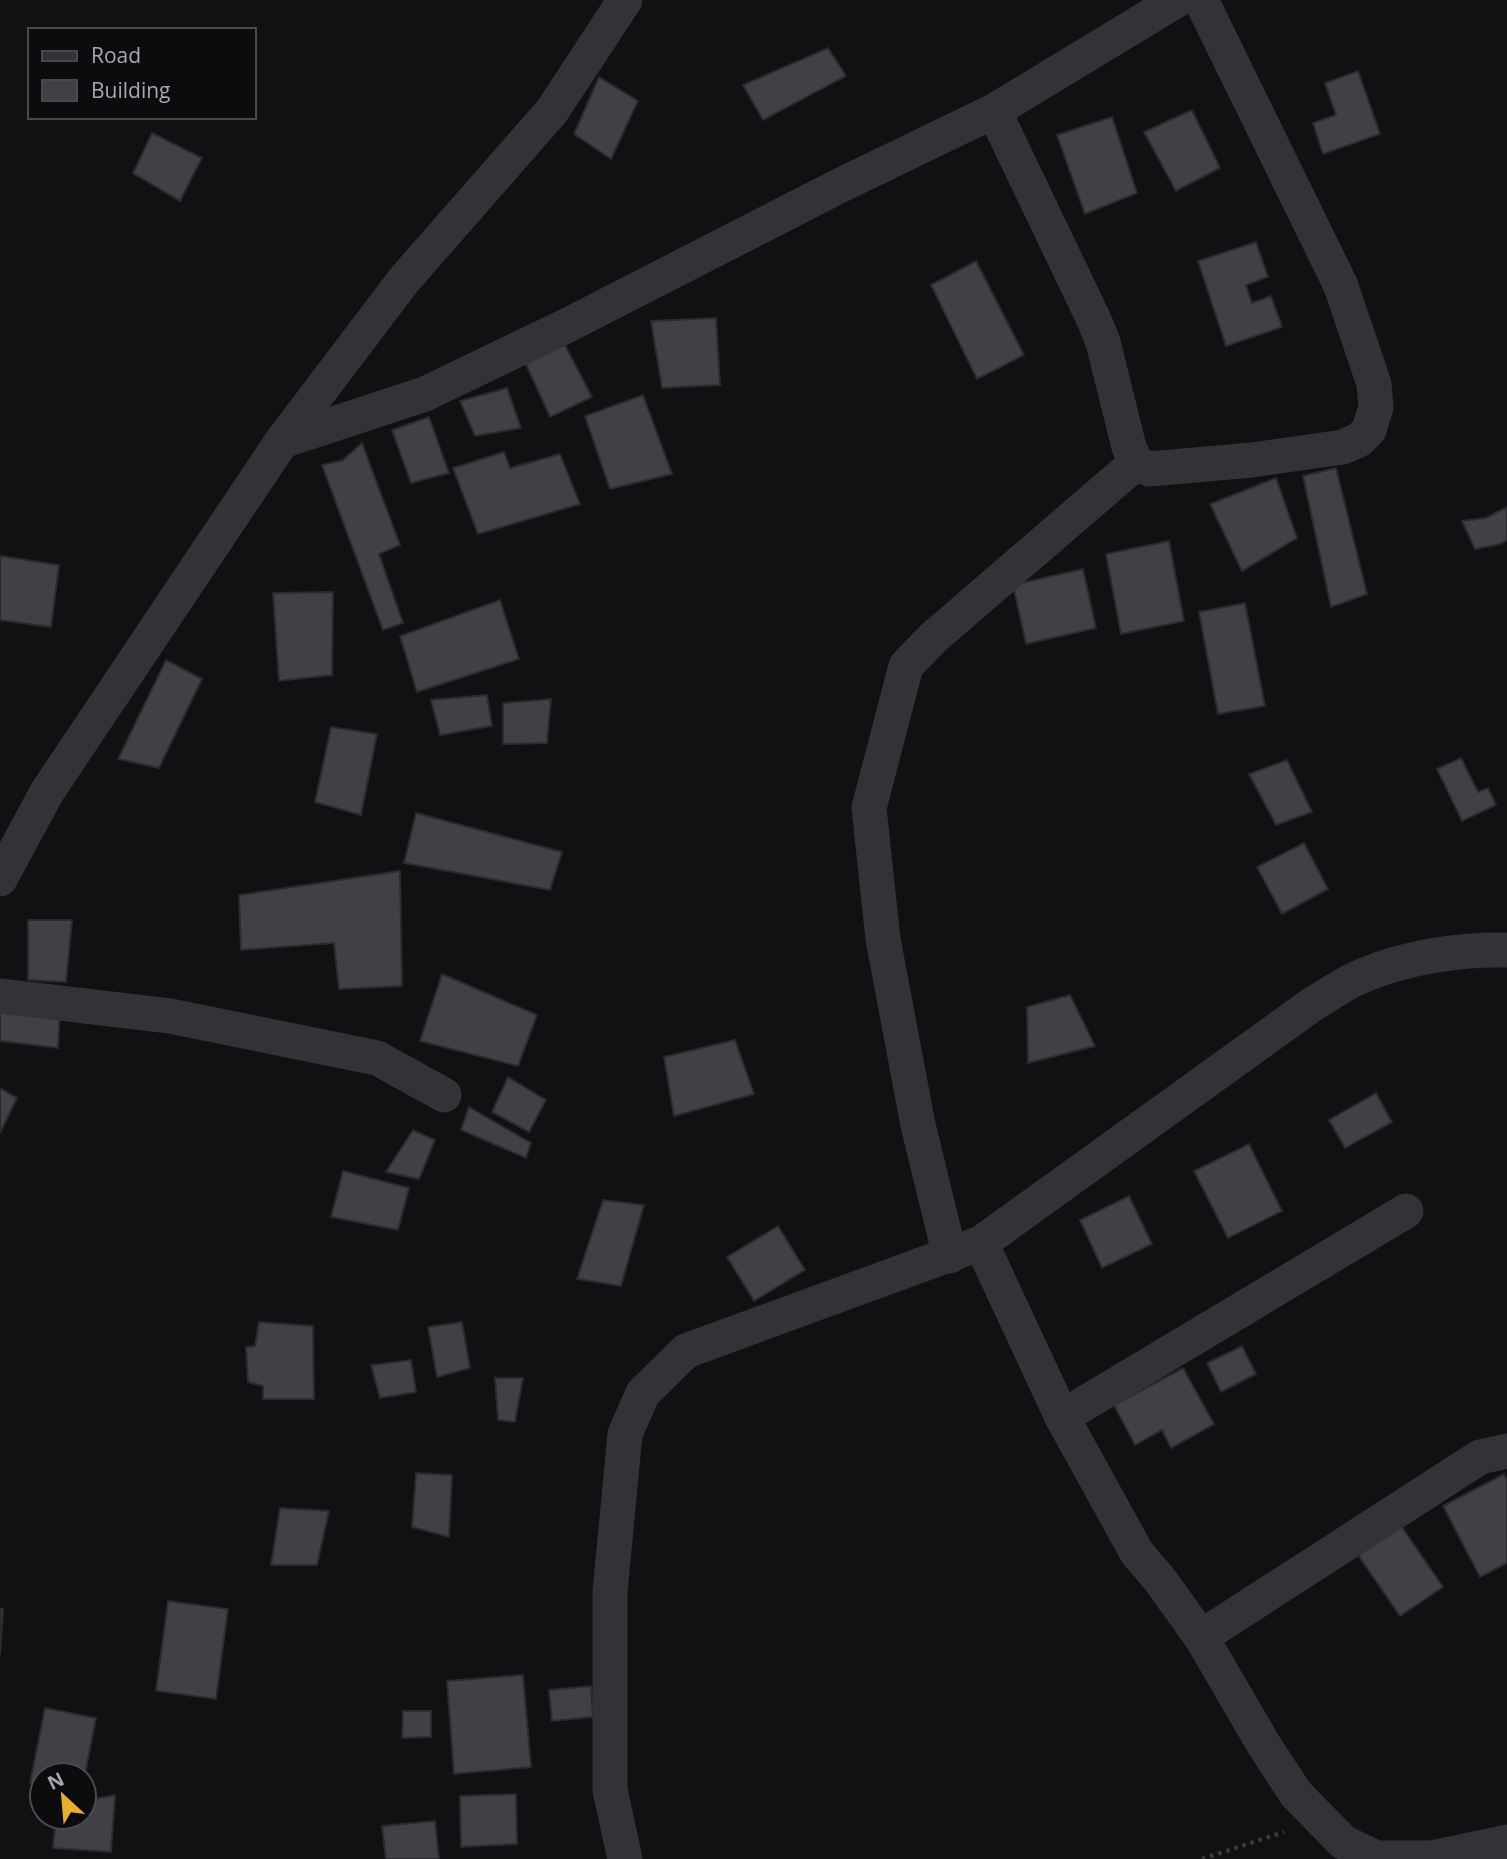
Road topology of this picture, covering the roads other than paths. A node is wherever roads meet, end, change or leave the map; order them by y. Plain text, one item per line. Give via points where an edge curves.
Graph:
1 (625, 0) edge
2 (1181, 0) edge
3 (994, 111) junction
4 (282, 441) junction
5 (1136, 463) junction
6 (0, 879) edge
7 (1507, 950) edge
8 (0, 996) edge
9 (444, 1095) dead end
10 (1406, 1211) dead end
11 (965, 1250) junction
12 (1062, 1417) junction
13 (1507, 1451) edge
14 (1201, 1637) junction
15 (1507, 1842) edge
16 (625, 1859) edge

1 - 4 street via 552,111 404,280
2 - 3 street
2 - 5 street via 1341,286 1374,384 1376,407 1368,430 1343,447 1175,468 1149,469
3 - 4 street via 425,394
3 - 5 street via 1094,320
4 - 6 street via 47,792
5 - 11 street via 906,666 869,808 883,939 918,1125
7 - 11 street via 1418,959 1362,976 1310,1006
8 - 9 street via 170,1016 377,1058
10 - 12 street
11 - 12 street
11 - 16 street via 685,1351 643,1393 625,1434 610,1592 610,1790
12 - 14 street via 1137,1553
13 - 14 street via 1479,1457
14 - 15 street via 1289,1785 1343,1842 1376,1858 1431,1858

